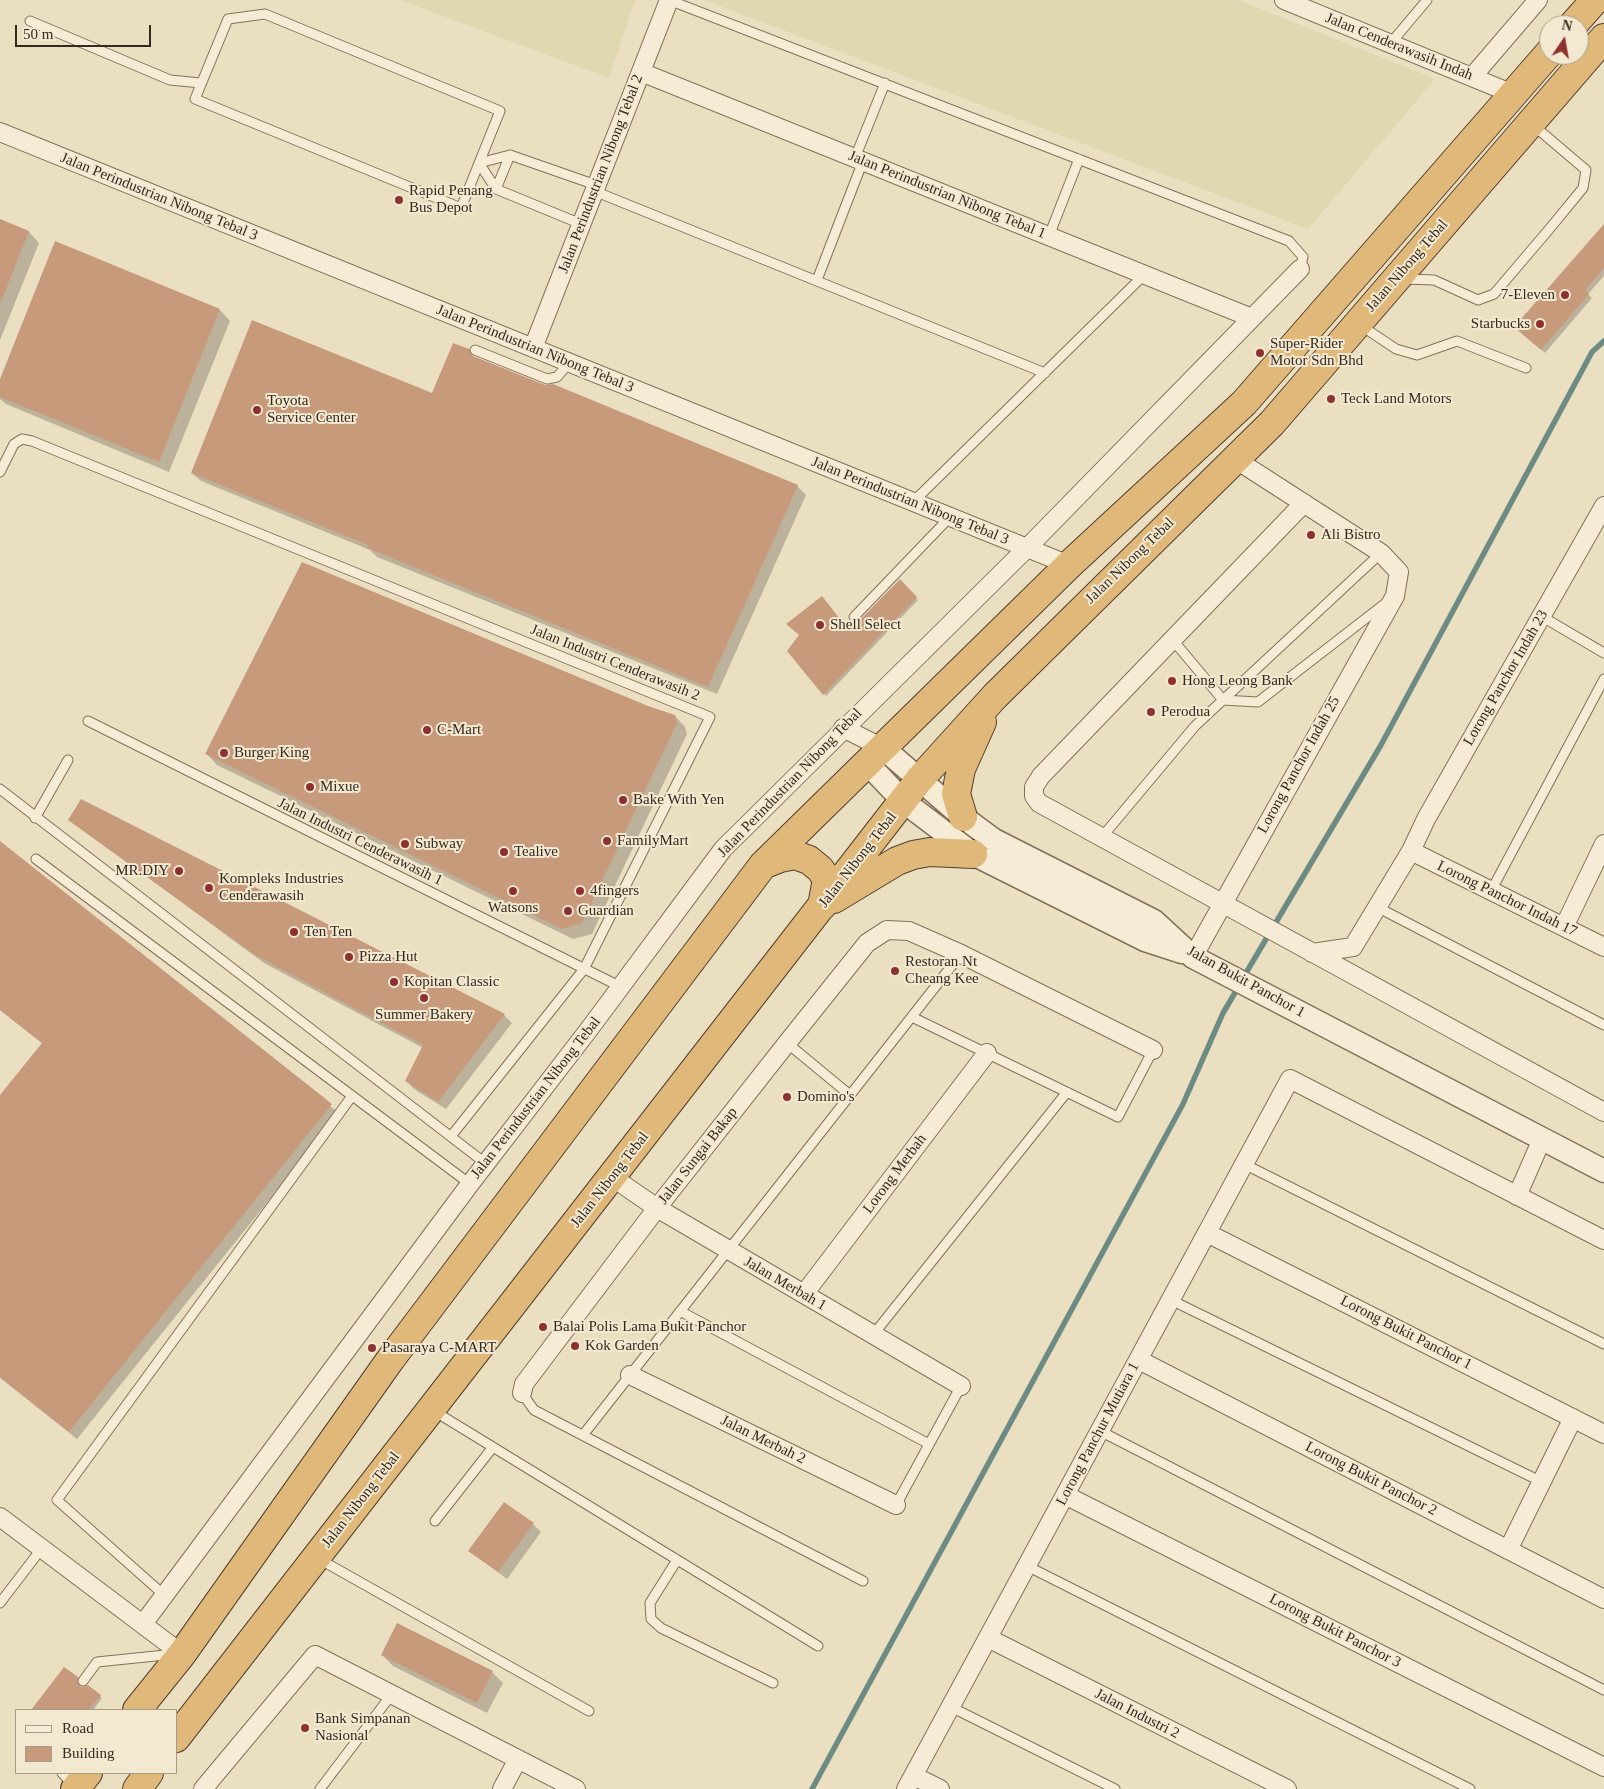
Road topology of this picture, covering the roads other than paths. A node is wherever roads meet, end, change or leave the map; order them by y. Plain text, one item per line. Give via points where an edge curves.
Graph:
1 (669, 0) edge
2 (1284, 0) edge
3 (1427, 0) edge
4 (1538, 0) edge
5 (1595, 0) edge
6 (1315, 5) edge
7 (1582, 15) edge
8 (30, 21) dead end
9 (1603, 42) edge
10 (1390, 44) junction
11 (1539, 64) edge
12 (641, 72) junction
13 (1472, 77) junction
14 (201, 83) junction
15 (885, 83) junction
16 (1513, 94) junction
17 (1531, 123) junction
18 (0, 132) edge
19 (510, 155) junction
20 (859, 159) junction
21 (1079, 159) junction
22 (479, 163) junction
23 (496, 188) junction
24 (595, 188) junction
25 (581, 224) junction
26 (1049, 236) junction
27 (1300, 269) joint
28 (1145, 274) junction
29 (1396, 278) junction
30 (817, 280) junction
31 (1252, 318) junction
32 (1357, 324) junction
33 (533, 348) junction
34 (475, 350) dead end
35 (569, 363) junction
36 (1526, 368) dead end
37 (1045, 373) junction
38 (1235, 459) junction
39 (0, 472) edge
40 (913, 502) junction
41 (1304, 502) junction
42 (1604, 506) edge
43 (950, 517) junction
44 (1027, 548) junction
45 (1381, 552) junction
46 (1069, 565) junction
47 (1395, 596) junction
48 (1541, 616) junction
49 (854, 618) dead end
50 (1172, 639) junction
51 (1604, 653) edge
52 (1604, 679) edge
53 (995, 696) junction
54 (1223, 700) junction
55 (88, 722) dead end
56 (843, 728) junction
57 (875, 755) junction
58 (68, 760) dead end
59 (919, 780) junction
60 (0, 789) edge
61 (903, 801) junction
62 (963, 817) junction
63 (35, 818) junction
64 (1102, 837) junction
65 (1604, 844) edge
66 (1411, 851) junction
67 (973, 854) junction
68 (36, 859) dead end
69 (763, 865) junction
70 (1491, 891) junction
71 (1221, 904) junction
72 (822, 906) junction
73 (1377, 907) junction
74 (1564, 927) junction
75 (1604, 947) edge
76 (1312, 953) junction
77 (961, 954) junction
78 (1194, 957) junction
79 (584, 969) junction
80 (621, 987) junction
81 (912, 1017) junction
82 (1604, 1025) edge
83 (787, 1043) junction
84 (1153, 1050) joint
85 (987, 1053) junction
86 (1067, 1092) junction
87 (850, 1095) junction
88 (352, 1096) junction
89 (1604, 1112) edge
90 (452, 1135) junction
91 (1542, 1139) junction
92 (485, 1163) junction
93 (1244, 1164) junction
94 (1604, 1171) edge
95 (612, 1177) junction
96 (470, 1184) junction
97 (1517, 1196) junction
98 (657, 1208) junction
99 (1207, 1233) junction
100 (1604, 1240) edge
101 (727, 1250) junction
102 (804, 1294) junction
103 (1171, 1300) junction
104 (680, 1311) junction
105 (873, 1335) junction
106 (1604, 1344) edge
107 (1139, 1360) junction
108 (630, 1374) junction
109 (961, 1386) joint
110 (522, 1393) joint
111 (431, 1410) junction
112 (1573, 1418) junction
113 (1100, 1431) junction
114 (583, 1434) junction
115 (1604, 1434) edge
116 (930, 1444) junction
117 (492, 1447) junction
118 (1542, 1482) junction
119 (1065, 1495) junction
120 (896, 1505) joint
121 (0, 1516) edge
122 (435, 1521) dead end
123 (42, 1548) junction
124 (1508, 1550) junction
125 (316, 1558) junction
126 (677, 1560) junction
127 (1027, 1566) junction
128 (863, 1581) dead end
129 (164, 1595) junction
130 (1604, 1599) edge
131 (0, 1603) edge
132 (143, 1624) junction
133 (988, 1638) junction
134 (818, 1646) dead end
135 (182, 1654) junction
136 (83, 1681) dead end
137 (773, 1683) dead end
138 (1604, 1690) edge
139 (392, 1694) junction
140 (951, 1706) junction
141 (138, 1709) edge
142 (588, 1711) dead end
143 (178, 1735) edge
144 (518, 1759) junction
145 (1604, 1767) edge
146 (148, 1774) edge
147 (910, 1782) edge
148 (1282, 1788) edge
149 (137, 1789) edge
150 (203, 1789) edge
151 (320, 1789) edge
152 (502, 1789) edge
153 (576, 1789) edge
154 (940, 1789) edge
155 (1115, 1789) edge
156 (1470, 1789) edge

1 - 12 street, Jalan Perindustrian Nibong Tebal 2
1 - 15 lane
2 - 6 street, Jalan Cenderawasih Indah
3 - 10 lane
4 - 13 street
5 - 7 highway
6 - 10 street, Jalan Cenderawasih Indah
8 - 14 lane via 170,80
9 - 17 highway, Jalan Nibong Tebal
10 - 13 street, Jalan Cenderawasih Indah
11 - 16 highway
12 - 20 street, Jalan Perindustrian Nibong Tebal 1
12 - 24 street, Jalan Perindustrian Nibong Tebal 2
13 - 16 street, Jalan Cenderawasih Indah
14 - 22 lane via 195,99 461,208
14 - 22 lane via 228,19 265,14 500,111
15 - 20 lane
15 - 21 lane
16 - 46 highway via 1244,403
17 - 29 highway, Jalan Nibong Tebal
17 - 29 lane via 1586,170 1584,188 1494,294 1478,300 1434,280
18 - 33 street, Jalan Perindustrian Nibong Tebal 3
19 - 22 lane
19 - 23 lane
19 - 24 lane
20 - 26 street, Jalan Perindustrian Nibong Tebal 1
20 - 30 lane
21 - 26 lane
21 - 27 lane via 1289,241 1303,257
22 - 23 lane
23 - 25 lane
24 - 25 street, Jalan Perindustrian Nibong Tebal 2
24 - 30 lane
25 - 33 street, Jalan Perindustrian Nibong Tebal 2
26 - 28 street, Jalan Perindustrian Nibong Tebal 1
27 - 31 street, Jalan Perindustrian Nibong Tebal
28 - 31 street, Jalan Perindustrian Nibong Tebal 1
28 - 37 lane
29 - 32 highway, Jalan Nibong Tebal
30 - 37 lane
31 - 44 street, Jalan Perindustrian Nibong Tebal
32 - 36 lane via 1396,349 1417,355 1457,341
32 - 38 highway, Jalan Nibong Tebal via 1272,423
33 - 35 street, Jalan Perindustrian Nibong Tebal 3
34 - 35 lane via 547,379 557,377
35 - 40 street, Jalan Perindustrian Nibong Tebal 3
37 - 40 lane
38 - 41 street
38 - 53 highway, Jalan Nibong Tebal
39 - 79 lane, Jalan Industri Cenderawasih 2 via 14,444 22,439 32,441 710,717
40 - 43 street, Jalan Perindustrian Nibong Tebal 3
41 - 45 street
41 - 50 street
42 - 48 street, Lorong Panchor Indah 23
43 - 44 street, Jalan Perindustrian Nibong Tebal 3
43 - 49 lane
44 - 46 street, Jalan Perindustrian Nibong Tebal 3
44 - 56 street, Jalan Perindustrian Nibong Tebal
45 - 47 street, Lorong Panchor Indah 25 via 1399,572
45 - 54 lane
46 - 57 highway
47 - 54 lane via 1258,702
47 - 71 street, Lorong Panchor Indah 25
48 - 51 lane
48 - 66 street, Lorong Panchor Indah 23
50 - 54 lane
50 - 64 street via 1034,787 1034,796 1039,803
52 - 70 lane
53 - 59 highway, Jalan Nibong Tebal
53 - 62 highway via 961,768 956,794
54 - 64 lane via 1195,726
55 - 79 lane, Jalan Industri Cenderawasih 1
56 - 57 street
56 - 80 street, Jalan Perindustrian Nibong Tebal via 723,849
57 - 59 street, Jalan Bukit Panchor 1
57 - 61 street
57 - 69 highway
58 - 63 lane
59 - 61 highway, Jalan Nibong Tebal
59 - 62 street, Jalan Bukit Panchor 1
60 - 63 lane
61 - 67 street
61 - 72 highway, Jalan Nibong Tebal
62 - 78 street, Jalan Bukit Panchor 1 via 994,840 1154,921
63 - 90 lane
64 - 71 street
65 - 74 street
66 - 70 street, Lorong Panchor Indah 17
66 - 73 street, Lorong Panchor Indah 23
67 - 72 highway via 930,852 913,855 897,861
67 - 78 street via 1145,940
68 - 88 lane
69 - 72 highway via 796,855 809,860 827,879
69 - 135 highway via 390,1360
70 - 74 street, Lorong Panchor Indah 17
71 - 76 street
71 - 78 street, Lorong Panchor Indah 25
72 - 95 highway, Jalan Nibong Tebal
73 - 76 street, Lorong Panchor Indah 23 via 1353,947
73 - 82 lane
74 - 75 street, Lorong Panchor Indah 17
76 - 89 street
77 - 81 lane
77 - 83 street, Jalan Sungai Bakap via 909,931 887,930 867,943
77 - 84 street
78 - 91 street, Jalan Bukit Panchor 1
79 - 80 lane, Jalan Industri Cenderawasih 1
79 - 90 lane, Jalan Industri Cenderawasih 2
80 - 92 street, Jalan Perindustrian Nibong Tebal
81 - 85 lane
81 - 87 lane
83 - 87 lane
83 - 98 street, Jalan Sungai Bakap
84 - 86 lane via 1118,1117
85 - 86 lane
85 - 102 street, Lorong Merbah
86 - 105 lane
87 - 101 lane
88 - 96 lane
88 - 129 lane via 57,1500
90 - 92 lane
91 - 94 street, Jalan Bukit Panchor 1
91 - 97 street
92 - 96 street, Jalan Perindustrian Nibong Tebal
93 - 97 street, Lorong Panchur Mutiara 1 via 1290,1080
93 - 99 street, Lorong Panchur Mutiara 1
93 - 106 lane
95 - 98 street, Jalan Merbah 1
95 - 111 highway, Jalan Nibong Tebal
96 - 129 street, Jalan Perindustrian Nibong Tebal
97 - 100 street
98 - 101 street, Jalan Merbah 1
98 - 110 street, Jalan Sungai Bakap via 524,1384
99 - 103 street, Lorong Panchur Mutiara 1
99 - 112 street, Lorong Bukit Panchor 1
101 - 102 street, Jalan Merbah 1
101 - 104 lane
102 - 105 street, Jalan Merbah 1
103 - 107 street, Lorong Panchur Mutiara 1
103 - 118 lane
104 - 108 lane
104 - 116 lane
105 - 109 street, Jalan Merbah 1
107 - 113 street, Lorong Panchur Mutiara 1
107 - 124 street, Lorong Bukit Panchor 2
108 - 114 lane
108 - 120 street, Jalan Merbah 2
109 - 116 lane
110 - 114 lane via 534,1410
111 - 117 lane
111 - 125 highway, Jalan Nibong Tebal
112 - 115 street, Lorong Bukit Panchor 1
112 - 118 street
113 - 119 street, Lorong Panchur Mutiara 1
113 - 138 lane
114 - 128 lane
116 - 120 lane
117 - 122 lane
117 - 126 lane
118 - 124 street
119 - 127 street, Lorong Panchur Mutiara 1
119 - 145 street, Lorong Bukit Panchor 3
121 - 123 street
123 - 131 lane
123 - 132 street
124 - 130 street, Lorong Bukit Panchor 2
125 - 142 lane
125 - 143 highway, Jalan Nibong Tebal
126 - 134 lane
126 - 137 lane via 650,1603 651,1619 661,1628
127 - 133 street, Lorong Panchur Mutiara 1
127 - 156 lane
129 - 132 street, Jalan Perindustrian Nibong Tebal
132 - 135 street
133 - 140 street, Lorong Panchur Mutiara 1
133 - 148 street, Jalan Industri 2
135 - 136 lane via 97,1662
135 - 141 highway
139 - 144 street
139 - 150 street via 315,1655
139 - 151 lane
140 - 147 street, Lorong Panchur Mutiara 1
140 - 155 lane
144 - 152 street
144 - 153 street
146 - 149 highway
147 - 154 street

